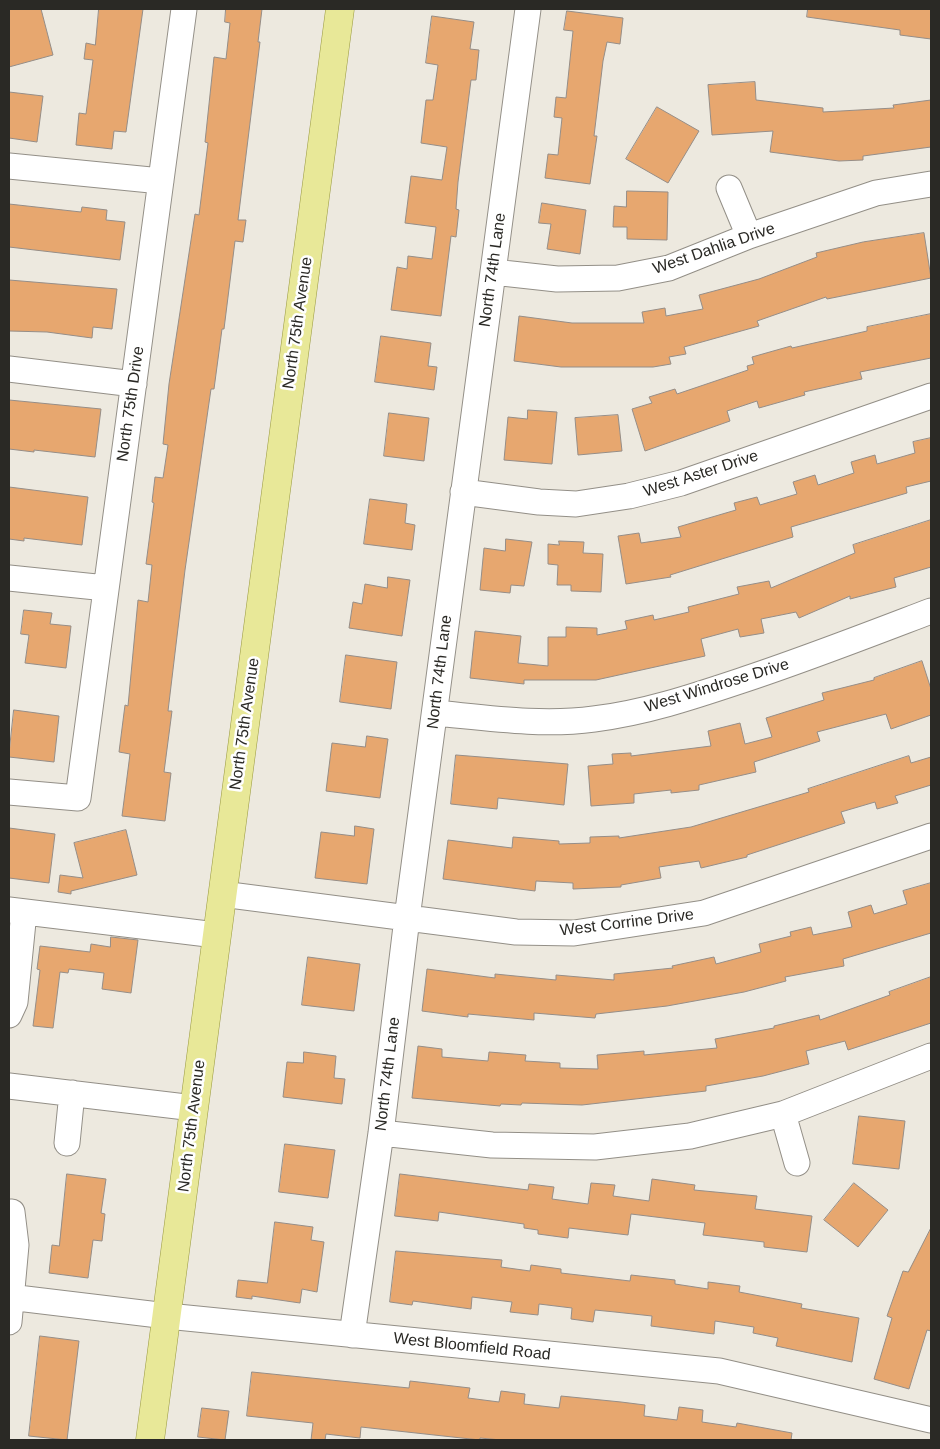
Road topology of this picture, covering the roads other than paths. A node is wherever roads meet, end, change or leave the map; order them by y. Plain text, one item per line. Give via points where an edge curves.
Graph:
1 (184, 9) edge
2 (340, 9) edge
3 (528, 9) edge
4 (9, 166) edge
5 (161, 181) junction
6 (931, 184) edge
7 (729, 188) dead end
8 (748, 236) junction
9 (493, 272) junction
10 (9, 369) edge
11 (134, 384) junction
12 (931, 396) edge
13 (463, 492) junction
14 (9, 578) edge
15 (106, 588) junction
16 (931, 611) edge
17 (435, 713) junction
18 (9, 792) edge
19 (931, 836) edge
20 (222, 894) junction
21 (16, 911) edge
22 (407, 918) junction
23 (216, 935) junction
24 (9, 1015) edge
25 (931, 1056) edge
26 (9, 1086) edge
27 (72, 1093) junction
28 (194, 1108) junction
29 (783, 1114) junction
30 (381, 1132) junction
31 (67, 1142) dead end
32 (797, 1162) dead end
33 (12, 1212) dead end
34 (10, 1297) edge
35 (167, 1316) junction
36 (9, 1322) edge
37 (352, 1335) junction
38 (931, 1420) edge
39 (150, 1440) edge

1 - 5 street, North 75th Drive
2 - 20 main road, North 75th Avenue
3 - 9 street, North 74th Lane
4 - 5 street
5 - 11 street, North 75th Drive
6 - 8 street, West Dahlia Drive via 876,193
7 - 8 street
8 - 9 street, West Dahlia Drive via 669,268 618,278 557,279
9 - 13 street, North 74th Lane
10 - 11 street
11 - 15 street, North 75th Drive
12 - 13 street, West Aster Drive via 681,483 629,496 576,504
13 - 17 street, North 74th Lane
14 - 15 street
15 - 18 street, North 75th Drive via 78,798
16 - 17 street, West Windrose Drive via 791,664 675,703 632,712 593,719 538,722
17 - 22 street, North 74th Lane
19 - 22 street, West Corrine Drive via 704,913 637,924 574,933 516,932
20 - 22 street, West Corrine Drive
20 - 23 main road, North 75th Avenue
21 - 23 street
21 - 24 street via 15,1002
22 - 30 street, North 74th Lane
23 - 28 main road, North 75th Avenue
25 - 29 street
26 - 27 street
27 - 28 street
27 - 31 street
28 - 35 main road, North 75th Avenue
29 - 30 street via 690,1136 595,1146 492,1145
29 - 32 street
30 - 37 street, North 74th Lane
33 - 34 street via 16,1246
34 - 35 street, West Bloomfield Road
34 - 36 street
35 - 37 street, West Bloomfield Road
35 - 39 main road, North 75th Avenue
37 - 38 street, West Bloomfield Road via 719,1371

